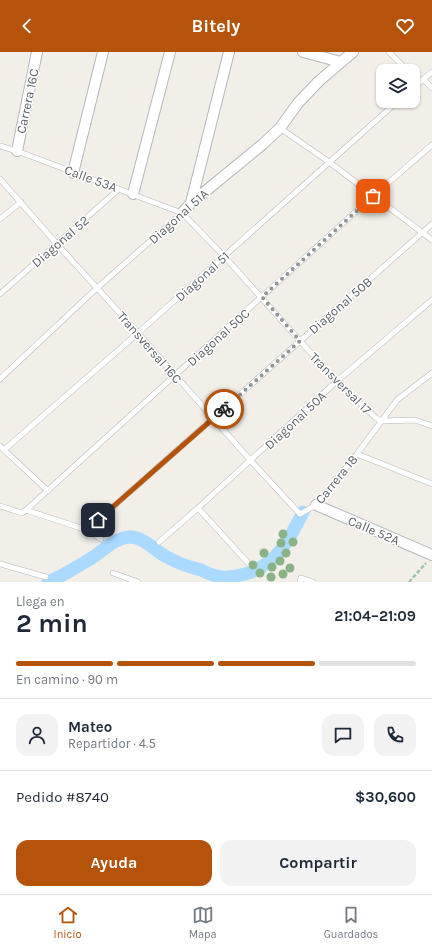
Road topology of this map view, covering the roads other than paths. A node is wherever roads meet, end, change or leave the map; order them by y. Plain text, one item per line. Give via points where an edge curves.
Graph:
1 (38, 52) edge
2 (103, 52) edge
3 (170, 52) edge
4 (229, 52) edge
5 (303, 52) edge
6 (353, 52) edge
7 (389, 52) edge
8 (342, 57) edge
9 (401, 64) edge
10 (432, 72) edge
11 (421, 81) joint
12 (432, 88) edge
13 (390, 108) edge
14 (280, 128) junction
15 (432, 145) edge
16 (0, 146) edge
17 (17, 151) junction
18 (329, 162) junction
19 (73, 172) junction
20 (0, 179) edge
21 (120, 188) junction
22 (133, 194) junction
23 (373, 196) junction
24 (21, 202) junction
25 (191, 202) junction
26 (182, 212) junction
27 (0, 219) edge
28 (432, 224) edge
29 (423, 232) junction
30 (432, 240) edge
31 (56, 244) junction
32 (224, 256) junction
33 (97, 288) junction
34 (0, 294) edge
35 (262, 297) junction
36 (432, 300) edge
37 (138, 333) junction
38 (300, 341) junction
39 (432, 373) edge
40 (175, 376) junction
41 (0, 379) edge
42 (338, 381) junction
43 (214, 418) junction
44 (381, 421) junction
45 (432, 426) edge
46 (2, 448) edge
47 (358, 454) junction
48 (251, 461) junction
49 (432, 484) edge
50 (48, 491) junction
51 (316, 505) junction
52 (0, 506) edge
53 (198, 508) junction
54 (24, 511) junction
55 (300, 514) joint
56 (87, 530) junction
57 (101, 539) dead end
58 (159, 542) dead end
59 (430, 558) edge
60 (0, 564) edge
61 (249, 564) dead end
62 (113, 573) dead end
63 (46, 577) dead end
64 (300, 580) edge
65 (138, 582) edge
66 (313, 582) edge

1 - 17 street, Carrera 16C
2 - 19 street
3 - 22 street
4 - 25 street
5 - 8 street
6 - 8 street, Diagonal 51A
7 - 9 lane
8 - 14 street, Diagonal 51A via 306,94
10 - 11 lane
11 - 12 lane
13 - 18 lane, Diagonal 51
14 - 18 lane
14 - 25 street, Diagonal 51A
15 - 23 lane, Diagonal 50C
16 - 17 lane, Calle 53A
17 - 19 lane, Calle 53A
18 - 23 lane
18 - 32 lane, Diagonal 51
19 - 21 lane, Calle 53A
20 - 24 lane, Transversal 16C
21 - 22 lane, Calle 53A
21 - 31 lane, Diagonal 52
22 - 26 lane, Calle 53A
23 - 29 lane
23 - 35 lane, Diagonal 50C
24 - 27 lane
24 - 31 lane, Transversal 16C
25 - 26 street, Diagonal 51A
26 - 32 lane, Transversal 17
26 - 33 lane, Diagonal 51A
28 - 29 lane, Diagonal 50B
29 - 30 lane
29 - 38 lane, Diagonal 50B
31 - 33 lane, Transversal 16C
31 - 34 lane, Diagonal 52
32 - 35 lane, Transversal 17
32 - 37 lane, Diagonal 51
33 - 37 lane, Transversal 16C
33 - 41 lane, Diagonal 51A
35 - 38 lane, Transversal 17
35 - 40 lane, Diagonal 50C
36 - 42 lane, Diagonal 50A
37 - 40 lane, Transversal 16C
37 - 46 lane, Diagonal 51
38 - 42 lane, Transversal 17
38 - 43 lane, Diagonal 50B
39 - 44 lane, Carrera 18 via 397,400
40 - 43 lane, Transversal 16C
40 - 50 lane, Diagonal 50C
42 - 44 lane, Transversal 17
42 - 48 lane, Diagonal 50A
43 - 48 lane, Transversal 16C
43 - 56 lane, Diagonal 50B
44 - 45 lane, Transversal 17 via 415,420
44 - 47 lane, Carrera 18
46 - 50 lane
47 - 49 lane
47 - 51 lane, Carrera 18
48 - 53 lane, Diagonal 50A
48 - 55 lane, Transversal 16C
50 - 54 lane, Diagonal 50C
51 - 55 lane, Carrera 18
51 - 59 street, Calle 52A
52 - 54 lane
53 - 58 lane, Diagonal 50A
53 - 61 lane
54 - 56 lane
56 - 57 lane
60 - 63 lane
62 - 65 lane
64 - 66 lane

